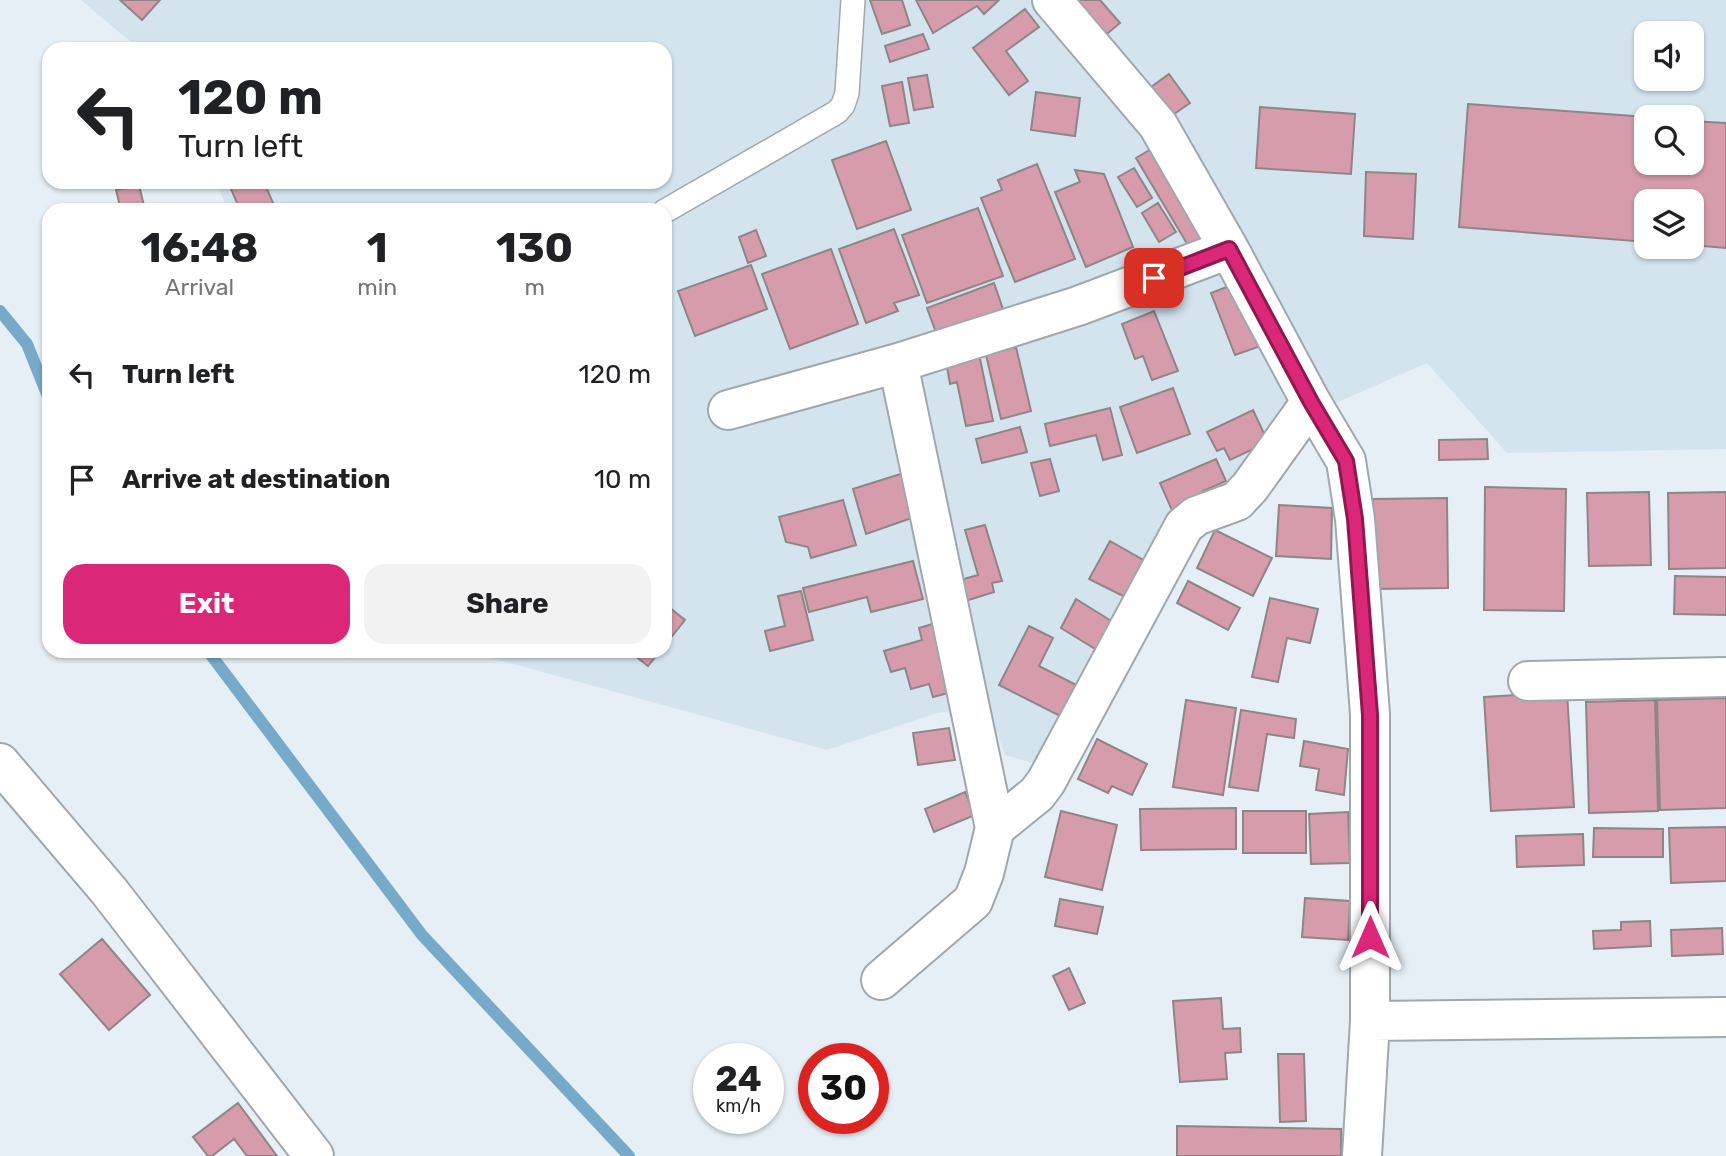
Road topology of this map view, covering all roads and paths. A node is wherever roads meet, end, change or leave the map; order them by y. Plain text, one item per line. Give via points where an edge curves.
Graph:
1 (853, 0) edge
2 (1052, 0) edge
3 (672, 207) edge
4 (1229, 249) junction
5 (898, 363) junction
6 (1311, 402) junction
7 (728, 410) dead end
8 (1726, 677) edge
9 (1528, 681) dead end
10 (0, 763) edge
11 (995, 828) junction
12 (881, 980) dead end
13 (1726, 1017) edge
14 (1370, 1021) junction
15 (314, 1156) edge
16 (1362, 1156) edge

1 - 3 lane via 843,104
2 - 4 street via 1158,125
4 - 5 street via 1078,306
4 - 6 street
5 - 7 street
5 - 11 street
6 - 11 street via 1237,501 1196,516 1184,526 1046,782
6 - 14 street via 1346,461 1355,519 1370,715
8 - 9 street
10 - 15 street via 108,891
11 - 12 street via 973,901
13 - 14 street
14 - 16 street

